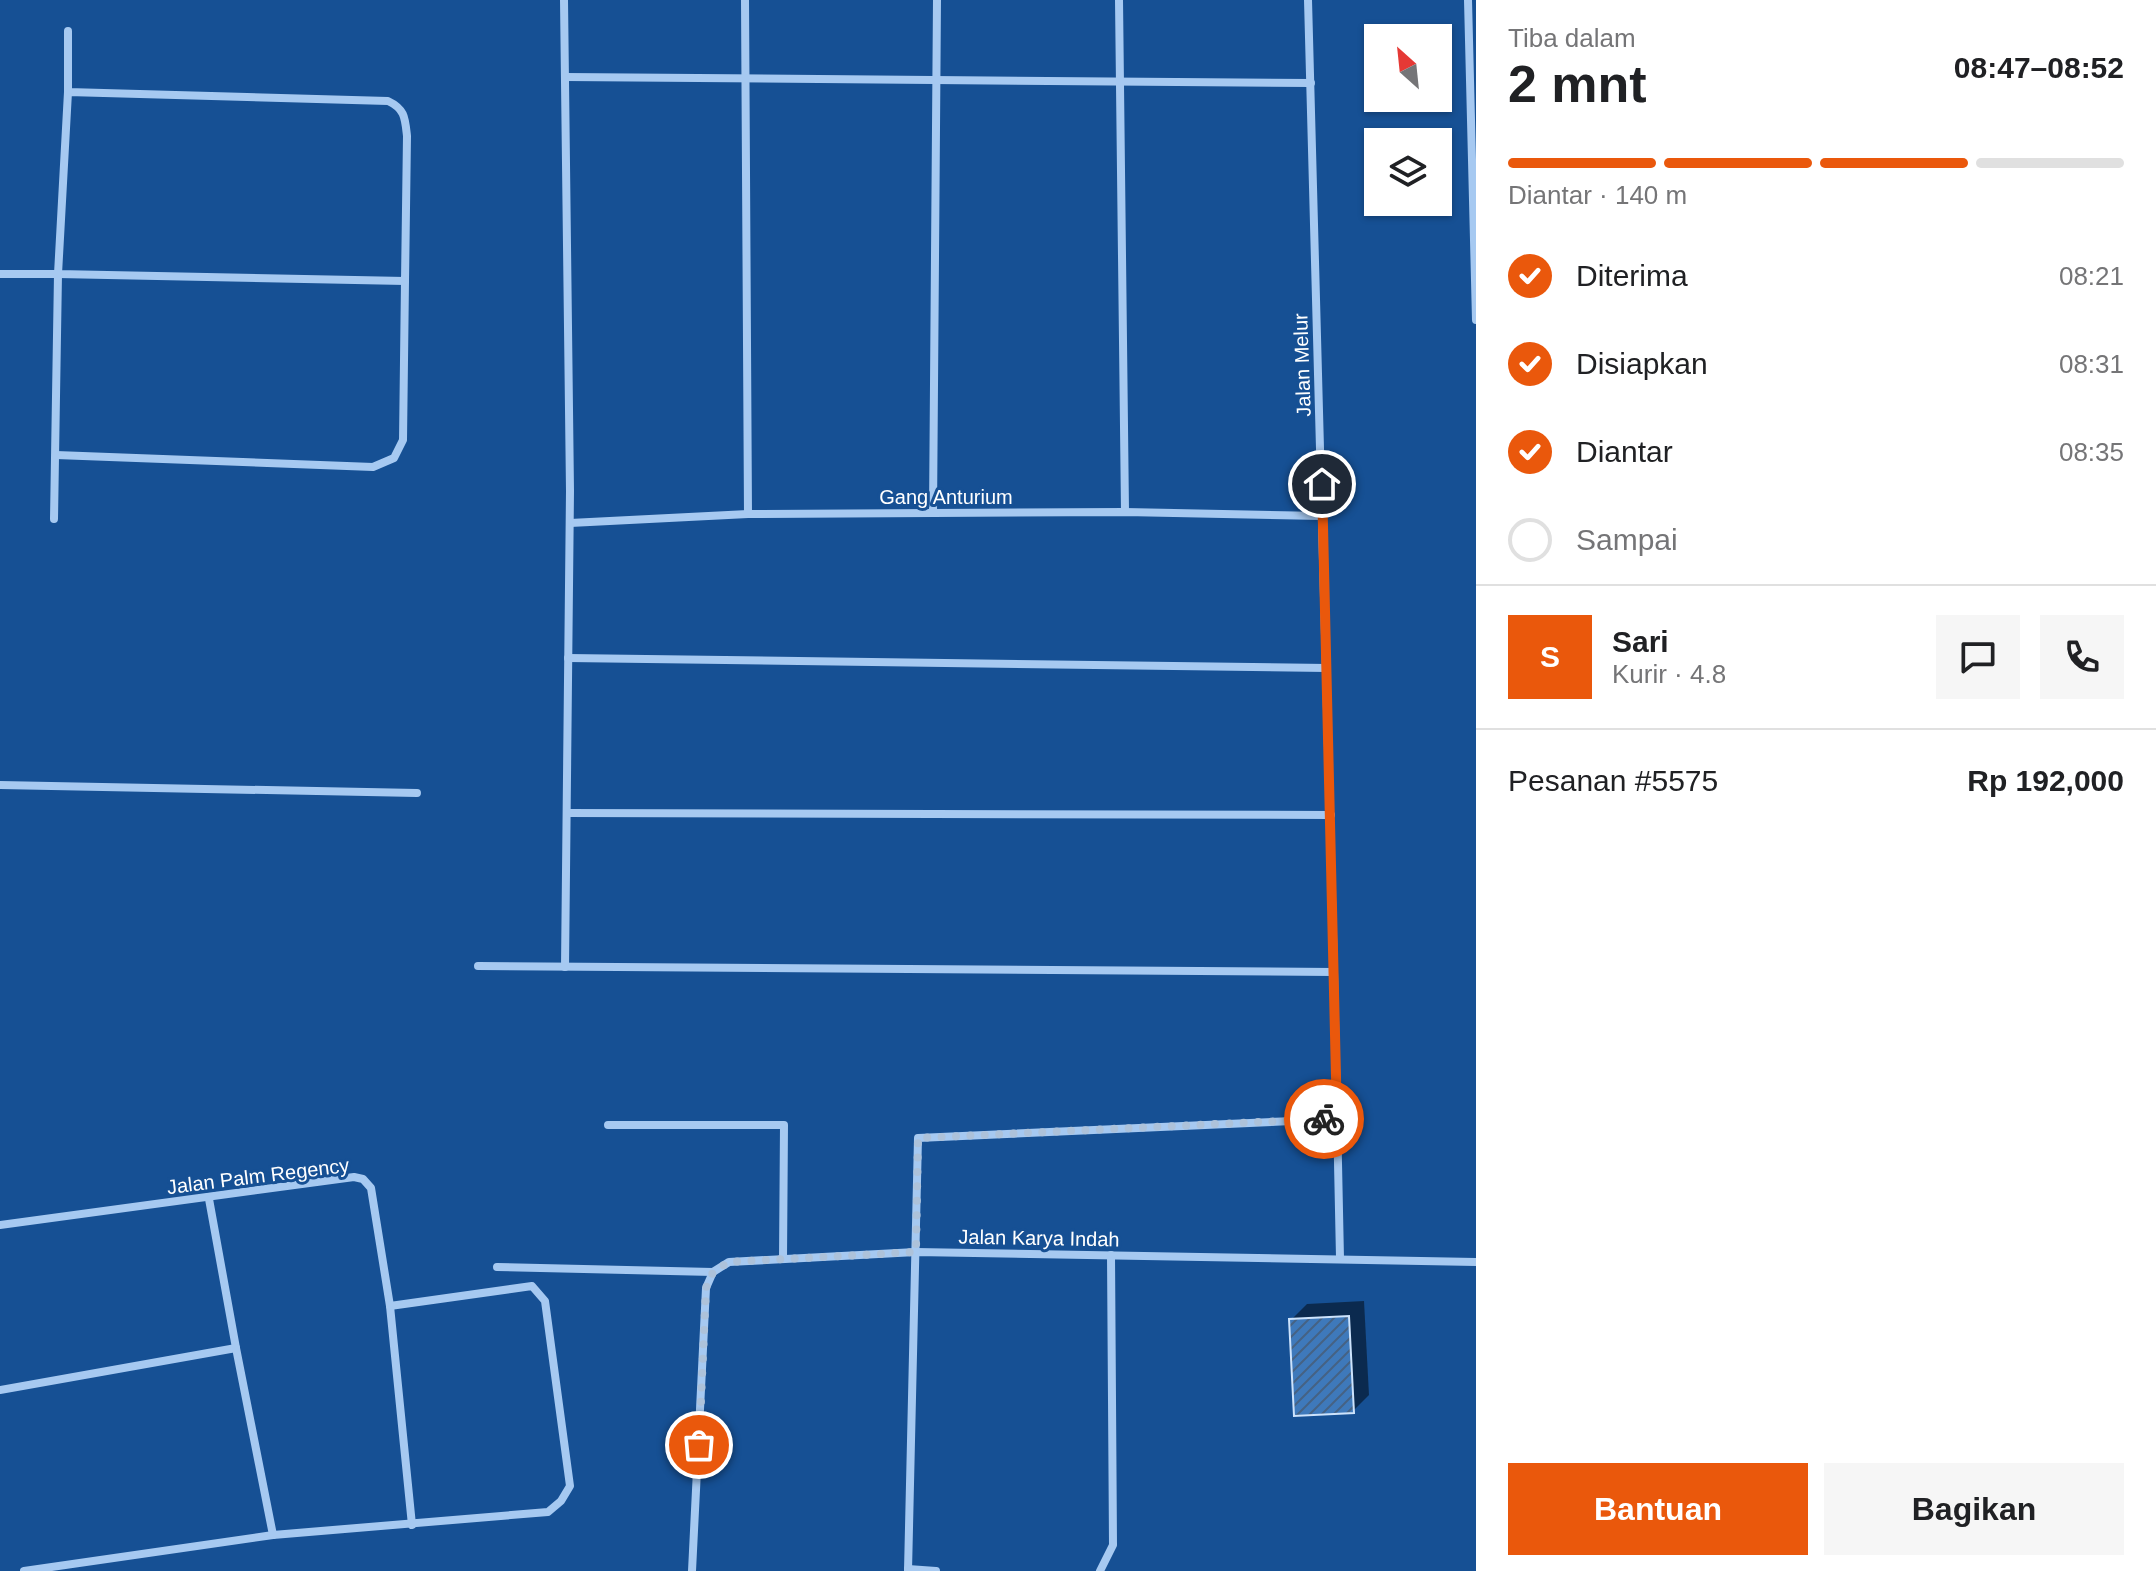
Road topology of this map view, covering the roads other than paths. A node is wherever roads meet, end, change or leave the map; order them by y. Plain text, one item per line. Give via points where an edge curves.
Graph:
1 (564, 0) edge
2 (745, 0) edge
3 (937, 0) edge
4 (1119, 0) edge
5 (1308, 0) edge
6 (1468, 0) edge
7 (68, 31) dead end
8 (565, 77) junction
9 (746, 78) junction
10 (938, 80) junction
11 (1120, 81) junction
12 (1311, 83) junction
13 (68, 92) junction
14 (1473, 179) edge
15 (0, 274) edge
16 (58, 274) junction
17 (405, 281) junction
18 (1476, 320) edge
19 (56, 455) junction
20 (1125, 512) junction
21 (933, 513) junction
22 (748, 514) junction
23 (1323, 516) junction
24 (54, 519) dead end
25 (570, 523) junction
26 (568, 658) junction
27 (1327, 668) junction
28 (0, 785) edge
29 (417, 793) dead end
30 (567, 813) junction
31 (1331, 815) junction
32 (478, 966) dead end
33 (565, 967) junction
34 (1334, 972) junction
35 (1337, 1119) junction
36 (608, 1125) dead end
37 (209, 1199) junction
38 (0, 1225) edge
39 (916, 1252) junction
40 (1111, 1255) junction
41 (1340, 1258) junction
42 (783, 1259) junction
43 (1476, 1262) edge
44 (497, 1267) dead end
45 (713, 1272) junction
46 (390, 1306) junction
47 (236, 1348) junction
48 (0, 1390) edge
49 (412, 1525) junction
50 (273, 1535) junction
51 (908, 1570) edge
52 (24, 1571) edge
53 (692, 1571) edge
54 (936, 1571) edge
55 (1100, 1571) edge

1 - 8 street
2 - 9 street
3 - 10 street
4 - 11 street
5 - 12 street, Jalan Melur
6 - 14 street
7 - 13 street
8 - 9 street
8 - 25 street
9 - 10 street
9 - 22 street
10 - 11 street
10 - 21 street
11 - 12 street
11 - 20 street
12 - 23 street, Jalan Melur
13 - 16 street
13 - 17 street via 388,101 399,106 407,136
14 - 18 street
15 - 16 street
16 - 17 street
16 - 19 street
17 - 19 street via 403,440 394,458 373,467
19 - 24 street
20 - 21 street, Gang Anturium
20 - 23 street, Gang Anturium
21 - 22 street, Gang Anturium
22 - 25 street, Gang Anturium
23 - 27 street, Jalan Melur
25 - 26 street
26 - 27 street
26 - 30 street
27 - 31 street, Jalan Melur
28 - 29 street
30 - 31 street
30 - 33 street
31 - 34 street, Jalan Melur
32 - 33 street
33 - 34 street
34 - 35 street, Jalan Melur
35 - 39 street via 918,1138
35 - 41 street, Jalan Melur
36 - 42 street via 784,1125
37 - 38 street, Jalan Palm Regency
37 - 46 street, Jalan Palm Regency via 363,1179 371,1188
37 - 47 street
39 - 40 street, Jalan Karya Indah
39 - 42 street, Jalan Karya Indah
39 - 51 street
40 - 41 street, Jalan Karya Indah
40 - 55 street via 1113,1545
41 - 43 street, Jalan Karya Indah
42 - 45 street, Jalan Karya Indah via 729,1262
44 - 45 street, Jalan Karya Indah
45 - 53 street via 706,1288
46 - 49 street, Jalan Palm Regency
46 - 49 street via 532,1286 545,1301 570,1486 548,1512
47 - 48 street
47 - 50 street
49 - 50 street
50 - 52 street
51 - 54 street

